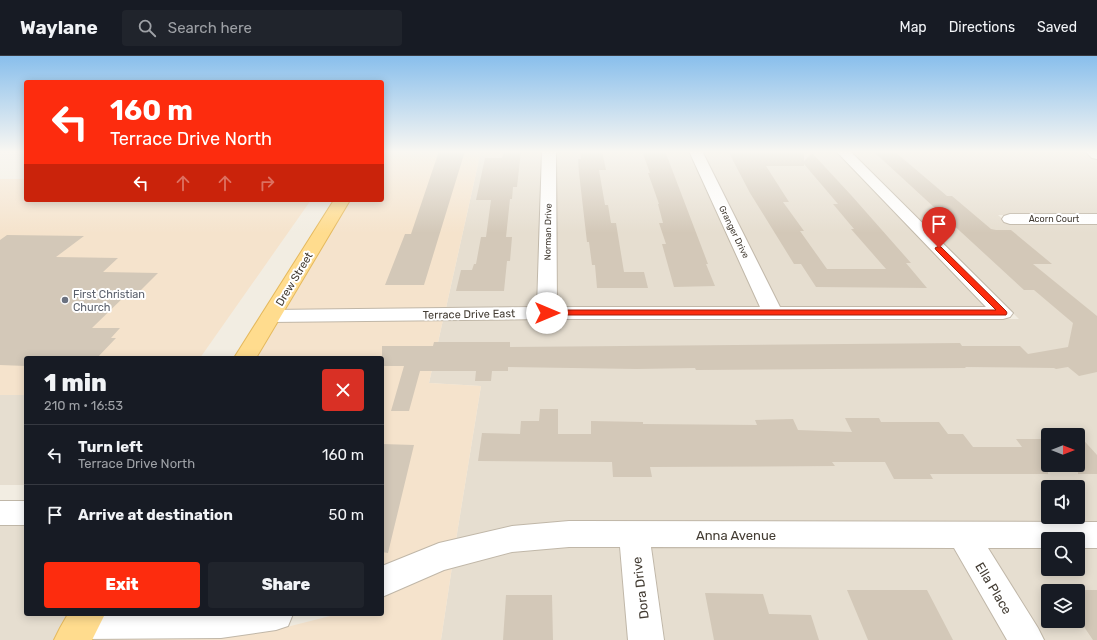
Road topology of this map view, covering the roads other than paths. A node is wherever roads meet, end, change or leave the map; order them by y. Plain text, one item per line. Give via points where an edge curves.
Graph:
1 (549, 178) edge
2 (708, 178) edge
3 (869, 178) edge
4 (341, 202) edge
5 (1010, 219) dead end
6 (1097, 219) edge
7 (547, 313) junction
8 (773, 314) junction
9 (271, 316) junction
10 (246, 356) edge
11 (0, 513) edge
12 (24, 513) edge
13 (634, 535) junction
14 (963, 535) junction
15 (1097, 535) edge
16 (384, 581) edge
17 (260, 616) edge
18 (81, 625) edge
19 (646, 640) edge
20 (1026, 640) edge

1 - 7 street, Norman Drive
2 - 8 street, Granger Drive
3 - 8 street, Terrace Drive East via 1003,313
4 - 9 main road, Drew Street
5 - 6 street, Acorn Court
7 - 8 street, Terrace Drive East
7 - 9 street, Terrace Drive East
9 - 10 main road, Drew Street
11 - 12 street
13 - 14 street, Anna Avenue
13 - 16 street, Anna Avenue via 569,534 512,539 439,557
13 - 19 street, Dora Drive
14 - 15 street, Anna Avenue
14 - 20 street, Ella Place
17 - 18 street via 221,621

